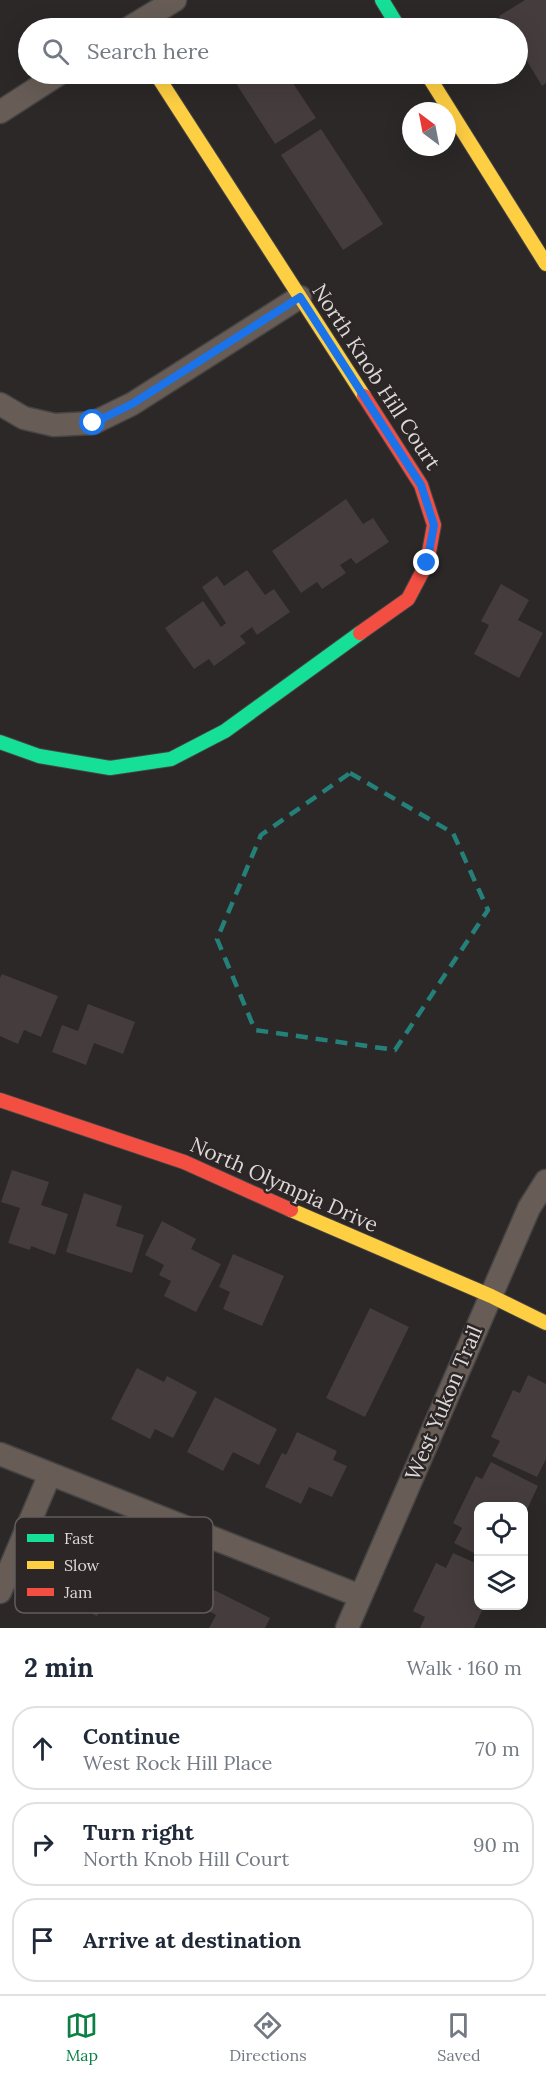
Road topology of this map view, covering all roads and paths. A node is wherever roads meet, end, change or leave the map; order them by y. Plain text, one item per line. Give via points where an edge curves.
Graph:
1 (175, 0) edge
2 (382, 0) edge
3 (145, 18) edge
4 (393, 18) edge
5 (43, 84) edge
6 (162, 84) edge
7 (433, 84) edge
8 (0, 112) edge
9 (546, 264) edge
10 (300, 297) junction
11 (0, 405) edge
12 (0, 742) edge
13 (0, 1100) edge
14 (546, 1180) edge
15 (491, 1296) junction
16 (546, 1323) edge
17 (0, 1454) edge
18 (50, 1474) junction
19 (32, 1517) edge
20 (159, 1517) edge
21 (213, 1538) edge
22 (15, 1557) edge
23 (0, 1592) edge
24 (360, 1596) junction
25 (346, 1628) edge

1 - 3 street
2 - 4 street
5 - 8 street
6 - 10 street, North Knob Hill Court
7 - 9 street
10 - 11 street via 132,404 93,423 54,425 24,418
10 - 12 street, North Knob Hill Court via 421,485 434,525 427,563 408,599 225,731 171,759 110,768 39,756
13 - 15 street, North Olympia Drive via 184,1162 359,1242
14 - 15 street, West Yukon Trail via 529,1208
15 - 16 street, North Olympia Drive
15 - 24 street, West Yukon Trail
17 - 18 street
18 - 19 street
18 - 20 street
21 - 24 street
22 - 23 street
24 - 25 street, West Yukon Trail

